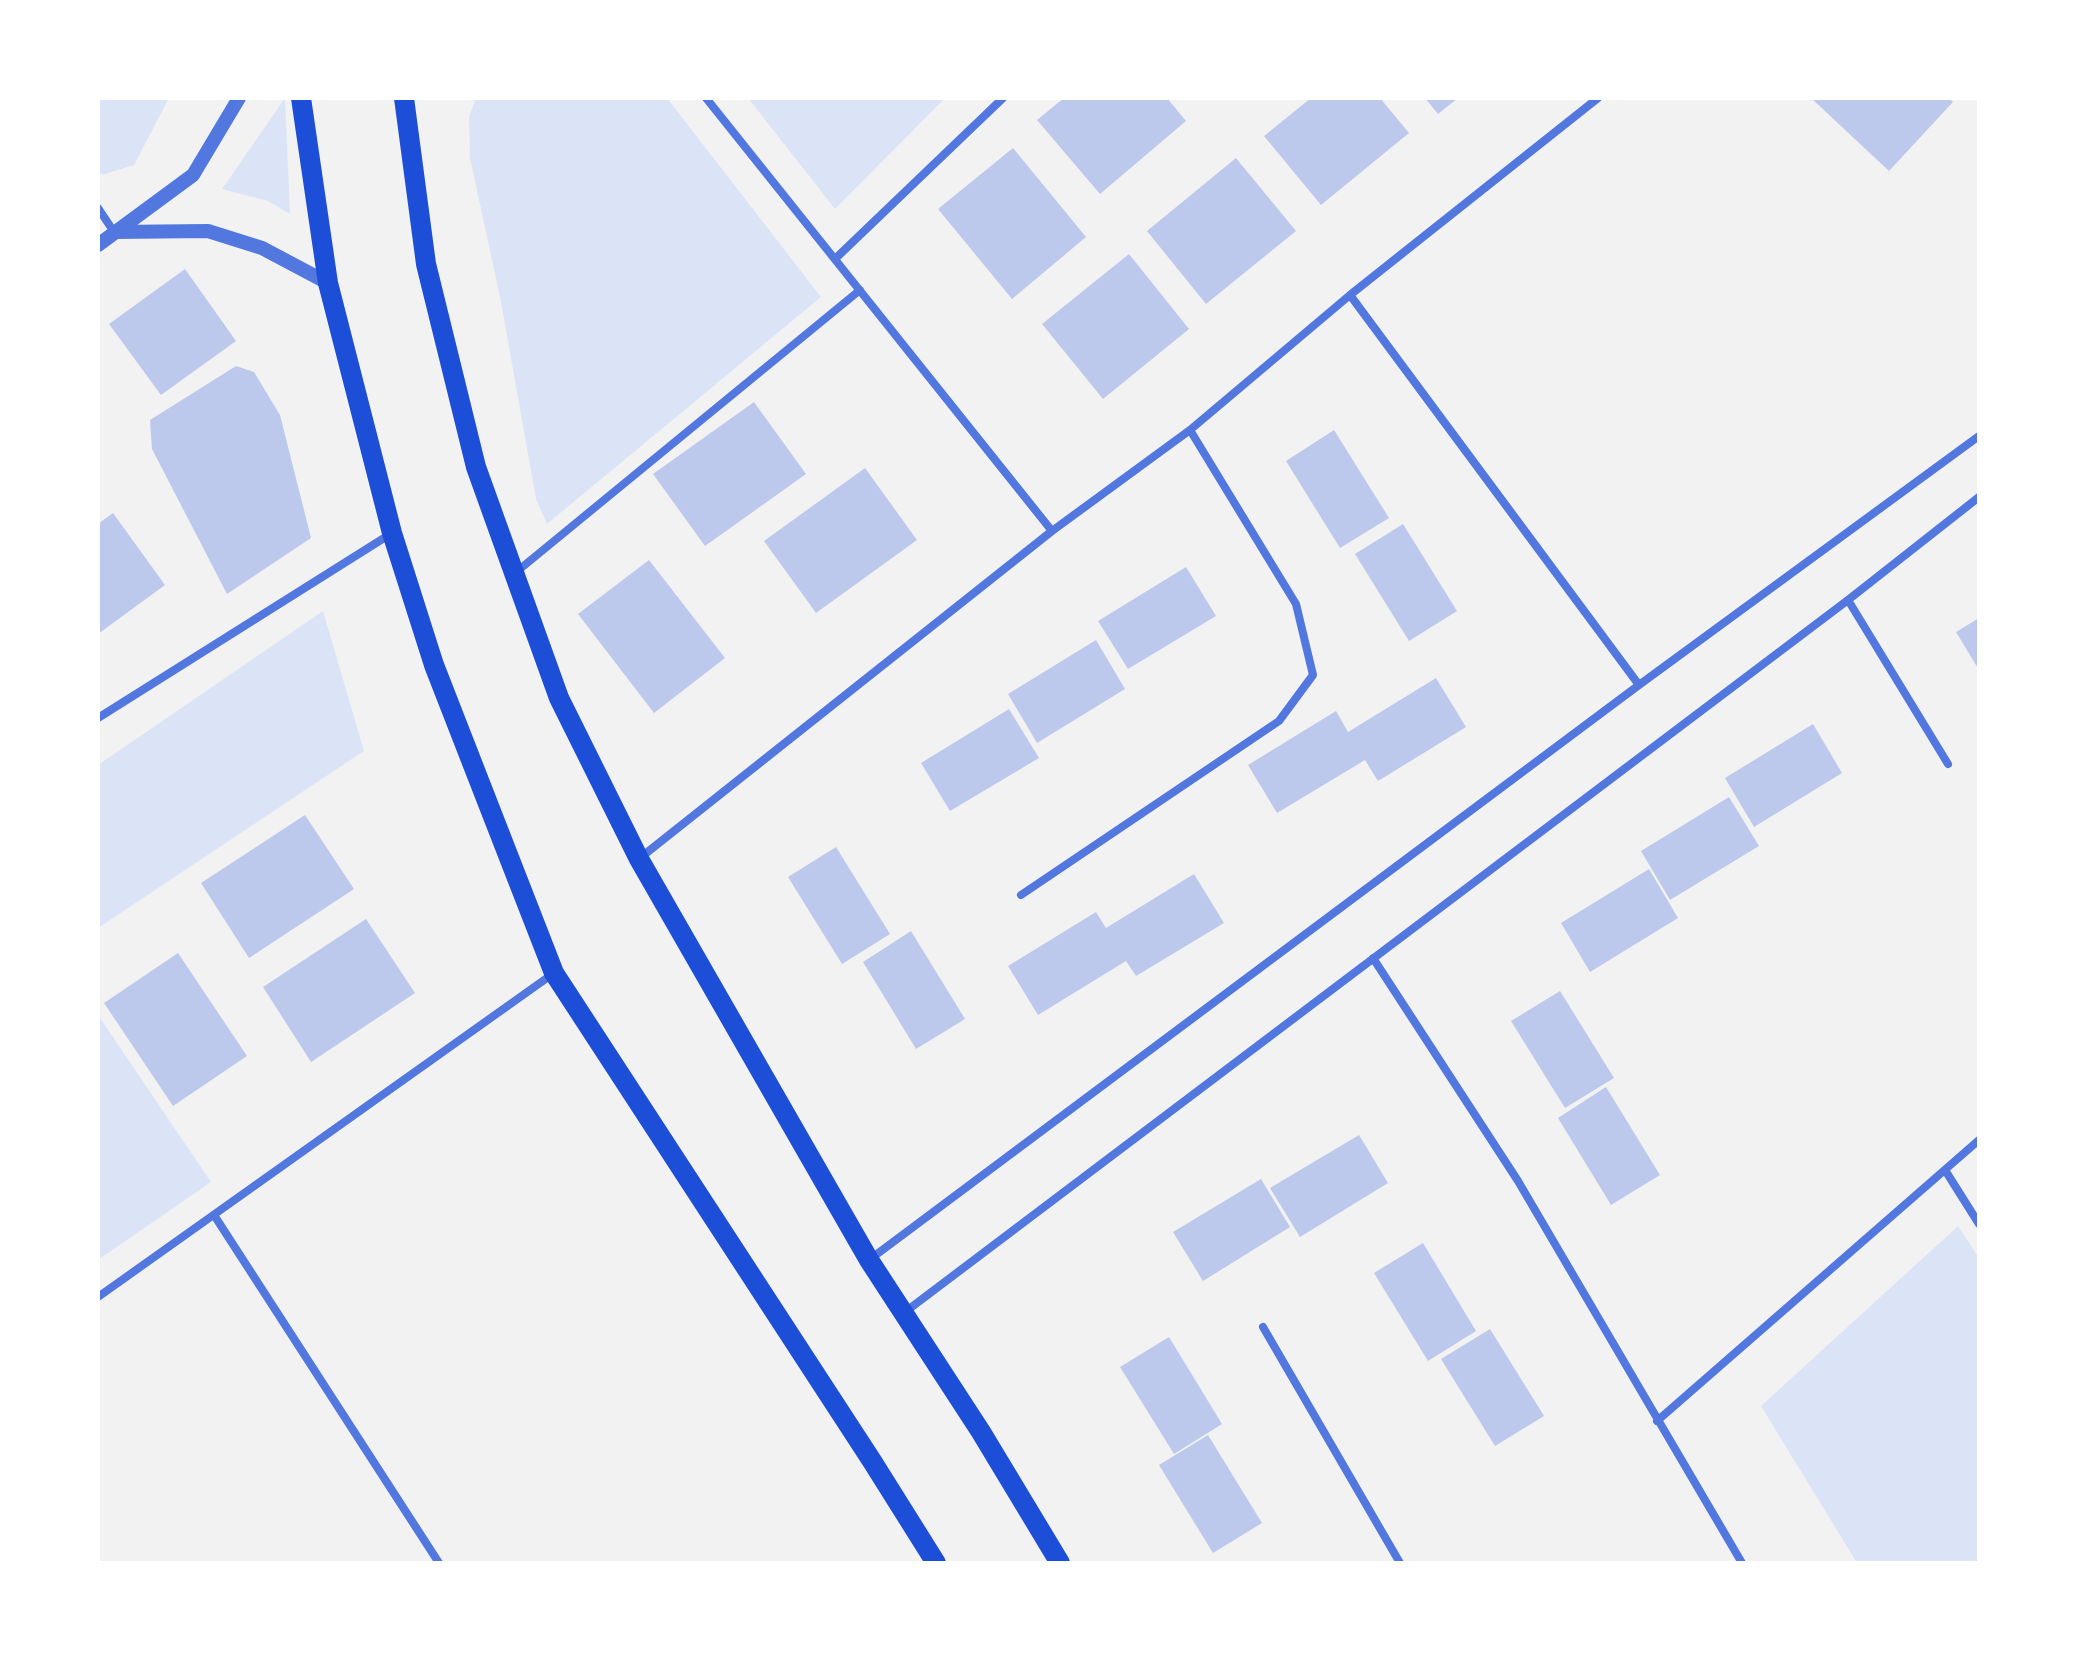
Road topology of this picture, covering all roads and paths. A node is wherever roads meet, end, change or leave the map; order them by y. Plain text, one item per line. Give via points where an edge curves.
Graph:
1 (239, 98) edge
2 (301, 98) edge
3 (404, 98) edge
4 (706, 98) edge
5 (1003, 98) edge
6 (1579, 98) edge
7 (1598, 98) edge
8 (1586, 108) junction
9 (98, 208) edge
10 (114, 232) junction
11 (98, 245) edge
12 (836, 258) junction
13 (328, 283) junction
14 (860, 290) junction
15 (1350, 295) junction
16 (1190, 430) junction
17 (1979, 436) edge
18 (1979, 497) edge
19 (1052, 531) junction
20 (392, 533) junction
21 (515, 574) junction
22 (1848, 600) junction
23 (1639, 685) junction
24 (98, 718) edge
25 (1948, 764) dead end
26 (639, 859) junction
27 (1021, 895) dead end
28 (1373, 958) junction
29 (554, 973) junction
30 (1979, 1140) edge
31 (1945, 1170) junction
32 (214, 1215) junction
33 (1979, 1224) edge
34 (869, 1260) junction
35 (98, 1297) edge
36 (905, 1312) junction
37 (1263, 1327) dead end
38 (1657, 1421) junction
39 (439, 1563) edge
40 (936, 1563) edge
41 (1060, 1563) edge
42 (1400, 1563) edge
43 (1742, 1563) edge

1 - 10 street via 193,175
2 - 13 main road
3 - 21 main road via 426,264 476,467
4 - 12 street
5 - 12 street
6 - 8 street
7 - 8 street
8 - 15 street
9 - 10 street
10 - 11 street
10 - 13 street via 208,231 262,248
12 - 14 street
13 - 20 main road
14 - 19 street
14 - 21 street
15 - 16 street
15 - 23 street
16 - 19 street
16 - 27 street via 1296,604 1313,675 1279,721
17 - 23 street
18 - 22 street
19 - 26 street
20 - 24 street
20 - 29 main road via 434,665
21 - 26 main road via 559,698
22 - 25 street
22 - 28 street
23 - 34 street
26 - 34 main road
28 - 36 street
28 - 38 street via 1518,1181
29 - 32 street
29 - 40 main road
30 - 31 street
31 - 33 street
31 - 38 street
32 - 35 street
32 - 39 street
34 - 36 main road
36 - 41 main road
37 - 42 street
38 - 43 street

